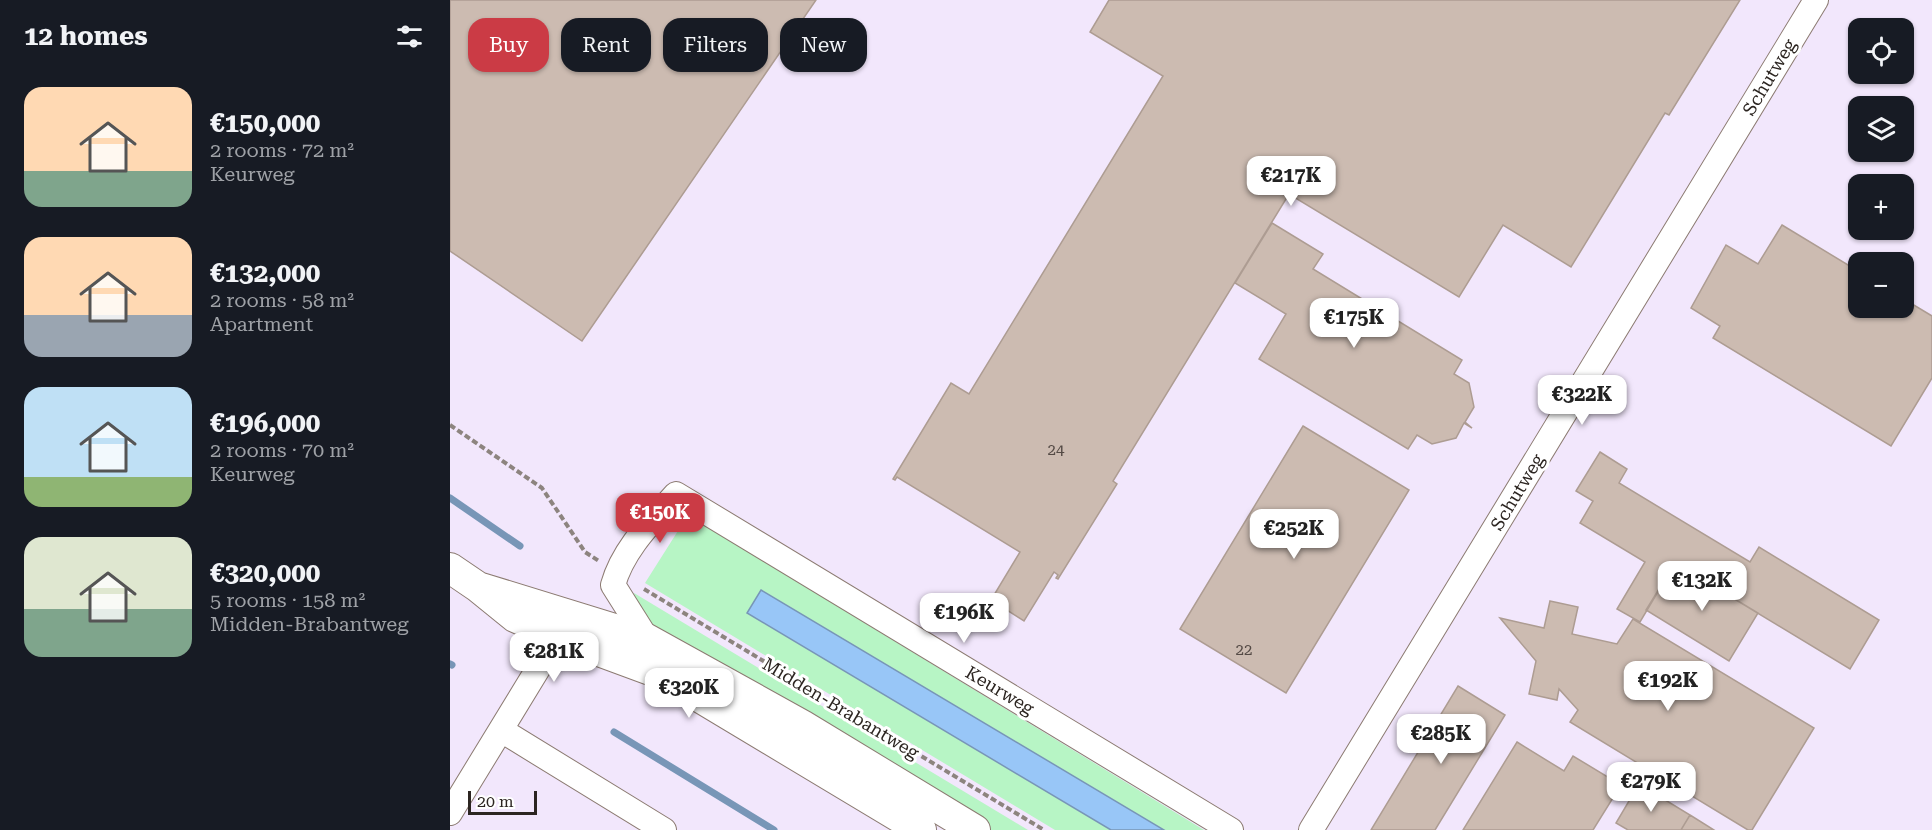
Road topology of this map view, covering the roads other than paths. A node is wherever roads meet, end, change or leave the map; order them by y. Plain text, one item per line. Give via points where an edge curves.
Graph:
1 (1816, 0) edge
2 (450, 567) edge
3 (563, 625) junction
4 (647, 639) junction
5 (501, 730) junction
6 (450, 813) edge
7 (664, 830) edge
8 (921, 830) edge
9 (975, 830) edge
10 (1231, 830) edge
11 (1311, 830) edge

1 - 11 street, Schutweg
2 - 3 street, Midden-Brabantweg via 478,586
3 - 4 street, Midden-Brabantweg
3 - 5 street
3 - 8 street, Midden-Brabantweg via 661,674
4 - 9 street, Midden-Brabantweg via 802,725
4 - 10 street, Keurweg via 613,585 616,573 642,533 676,494
5 - 6 street
5 - 7 street

